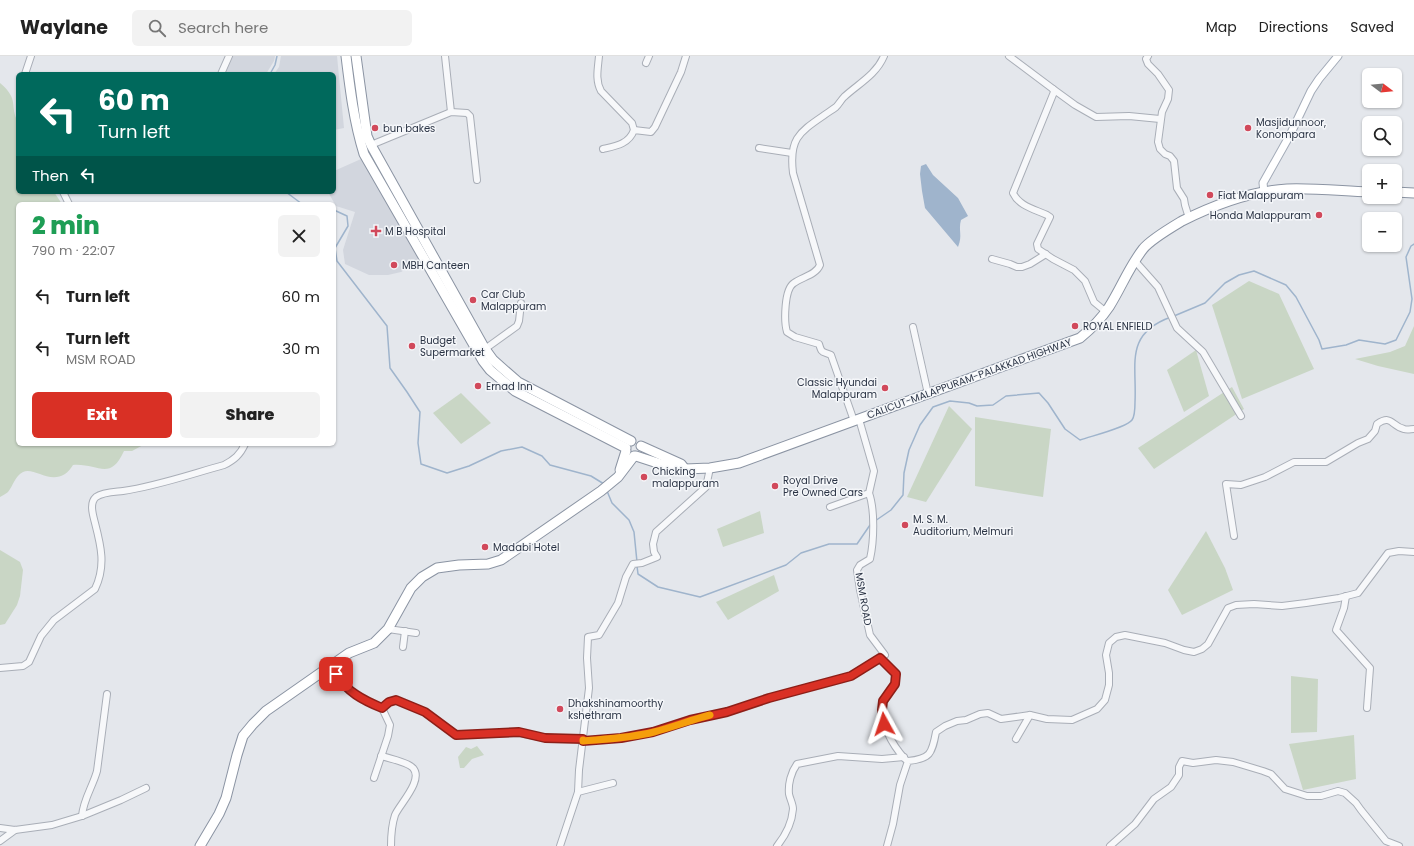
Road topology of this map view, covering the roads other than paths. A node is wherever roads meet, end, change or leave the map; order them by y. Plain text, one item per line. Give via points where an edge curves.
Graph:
1 (31, 56) edge
2 (229, 56) edge
3 (346, 56) edge
4 (356, 56) edge
5 (445, 56) edge
6 (599, 56) edge
7 (649, 56) edge
8 (686, 56) edge
9 (884, 56) edge
10 (1009, 56) edge
11 (1148, 56) edge
12 (1338, 56) edge
13 (646, 63) dead end
14 (26, 72) edge
15 (222, 72) edge
16 (358, 73) junction
17 (348, 74) junction
18 (1053, 89) junction
19 (451, 112) junction
20 (1160, 119) junction
21 (634, 130) junction
22 (371, 145) junction
23 (759, 148) dead end
24 (603, 149) dead end
25 (792, 153) junction
26 (477, 180) dead end
27 (395, 188) junction
28 (1261, 190) junction
29 (1362, 192) edge
30 (1402, 192) edge
31 (386, 193) junction
32 (1414, 193) edge
33 (1189, 218) junction
34 (1046, 254) junction
35 (992, 259) dead end
36 (1135, 261) junction
37 (521, 303) dead end
38 (1105, 311) junction
39 (913, 327) dead end
40 (485, 349) junction
41 (928, 394) junction
42 (1241, 416) dead end
43 (856, 420) junction
44 (1414, 429) edge
45 (244, 446) edge
46 (631, 450) junction
47 (710, 468) junction
48 (685, 469) junction
49 (869, 493) junction
50 (830, 506) dead end
51 (1234, 536) dead end
52 (1414, 552) edge
53 (1346, 596) junction
54 (388, 629) junction
55 (405, 631) junction
56 (416, 633) dead end
57 (403, 647) dead end
58 (880, 658) junction
59 (331, 666) junction
60 (0, 668) edge
61 (106, 694) dead end
62 (382, 708) junction
63 (1367, 708) dead end
64 (1030, 714) junction
65 (1016, 739) dead end
66 (583, 740) junction
67 (381, 756) junction
68 (906, 759) junction
69 (374, 778) dead end
70 (613, 783) dead end
71 (146, 788) dead end
72 (578, 792) junction
73 (82, 816) junction
74 (0, 828) edge
75 (15, 830) junction
76 (0, 841) edge
77 (200, 846) edge
78 (391, 846) edge
79 (560, 846) edge
80 (778, 846) edge
81 (887, 846) edge
82 (1110, 846) edge
83 (1399, 846) edge

1 - 14 street
2 - 15 street
3 - 17 highway, CALICUT-MALAPPURAM-PALAKKAD HIGHWAY
4 - 16 highway, CALICUT-MALAPPURAM-PALAKKAD HIGHWAY
5 - 19 street
6 - 21 street via 598,85 632,124
7 - 13 street
8 - 21 street via 655,127 651,132
9 - 25 street via 872,74 799,135
10 - 18 street
11 - 20 street via 1148,64 1169,90
12 - 28 main road via 1311,91
16 - 17 main road
16 - 22 highway, CALICUT-MALAPPURAM-PALAKKAD HIGHWAY via 367,136
17 - 31 highway, CALICUT-MALAPPURAM-PALAKKAD HIGHWAY via 362,148
18 - 20 street via 1096,117 1129,116
18 - 34 street via 1054,92 1013,193 1021,204 1050,217 1037,244 1038,249
19 - 22 street
19 - 26 street via 463,112 470,116
20 - 33 street via 1160,149 1174,161 1178,188
21 - 24 street via 628,140 620,145
22 - 27 highway, CALICUT-MALAPPURAM-PALAKKAD HIGHWAY
23 - 25 street
25 - 43 street, MSM ROAD via 793,173 820,265 811,274 792,284 788,291 785,323 787,332 819,344 824,354 832,355
27 - 31 highway
27 - 40 highway, CALICUT-MALAPPURAM-PALAKKAD HIGHWAY
28 - 29 highway, CALICUT-MALAPPURAM-PALAKKAD HIGHWAY
28 - 33 highway, CALICUT-MALAPPURAM-PALAKKAD HIGHWAY
30 - 32 highway
31 - 46 highway, CALICUT-MALAPPURAM-PALAKKAD HIGHWAY via 490,370 515,390
33 - 36 highway, CALICUT-MALAPPURAM-PALAKKAD HIGHWAY via 1170,228 1144,248
34 - 35 street via 1022,267
34 - 38 street via 1074,270 1085,281 1094,302
36 - 38 highway, CALICUT-MALAPPURAM-PALAKKAD HIGHWAY
36 - 42 street via 1158,287 1177,328 1203,352
37 - 40 street via 517,326
38 - 41 highway, CALICUT-MALAPPURAM-PALAKKAD HIGHWAY via 1094,326 1080,338
39 - 41 street
40 - 46 highway, CALICUT-MALAPPURAM-PALAKKAD HIGHWAY via 493,360 518,382
41 - 43 highway, CALICUT-MALAPPURAM-PALAKKAD HIGHWAY
43 - 47 highway, CALICUT-MALAPPURAM-PALAKKAD HIGHWAY via 739,463
43 - 49 street, MSM ROAD via 874,471
44 - 51 street via 1403,429 1389,420 1383,420 1377,424 1375,431 1368,438 1326,462 1294,462 1265,477 1241,485 1226,484
45 - 60 street via 242,452 234,460 224,465 134,490 97,496 92,506 101,549 102,564 98,582 94,589 54,620 41,636 30,662 23,666
46 - 48 highway, CALICUT-MALAPPURAM-PALAKKAD HIGHWAY via 679,470
46 - 48 highway via 637,442 681,464
46 - 54 highway via 618,477 501,560 488,564 437,568 422,577 411,588
47 - 48 highway, CALICUT-MALAPPURAM-PALAKKAD HIGHWAY
47 - 66 street via 706,487 656,532 653,544 657,557 634,564 626,577 618,604 599,635 588,637 589,688
49 - 50 street
49 - 58 street, MSM ROAD via 872,503 872,549 870,559 860,564 857,570 870,635 885,655
52 - 53 street via 1388,552 1358,593
53 - 63 street via 1336,630 1370,668
53 - 64 street via 1282,606 1236,605 1228,608 1208,644 1194,652 1125,635 1116,637 1109,643 1106,656 1109,685 1104,700 1097,709 1072,720 1047,719
54 - 55 street
54 - 59 highway via 374,643 349,653
55 - 56 street
55 - 57 street
58 - 66 street via 851,676 727,712 653,732 621,738
58 - 68 street via 896,674 895,684 883,701 884,724
59 - 62 street via 351,691 362,700
59 - 77 highway via 266,711 243,736 226,798
61 - 73 street via 97,771 83,806
62 - 66 street via 396,700 425,712 456,735 519,732 545,738
62 - 67 street via 390,725
64 - 65 street
64 - 68 street via 1001,719 988,713 957,721 936,732 934,744 928,755 920,760
66 - 72 street
67 - 69 street
67 - 78 street via 408,765 416,772 415,781 395,814
68 - 80 street via 838,756 797,764 793,769 789,786 793,808 790,821
68 - 81 street
70 - 72 street
71 - 73 street
72 - 79 street
73 - 75 street via 52,825
74 - 75 street
75 - 76 street
82 - 83 street via 1171,786 1179,775 1182,761 1193,763 1216,760 1263,770 1271,774 1285,789 1307,796 1322,796 1338,791 1344,793 1356,803 1386,841

